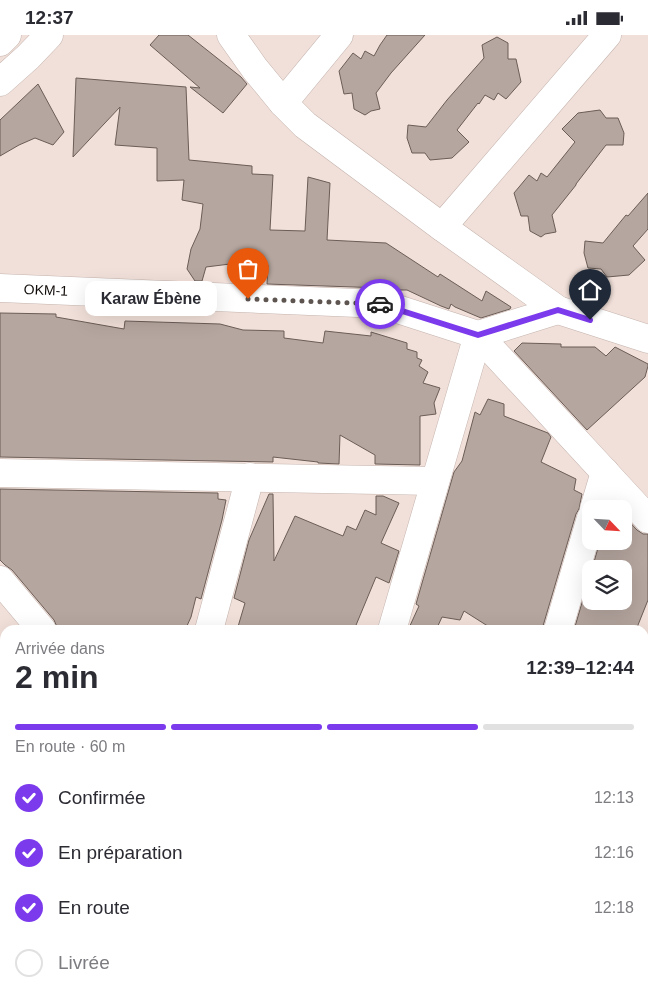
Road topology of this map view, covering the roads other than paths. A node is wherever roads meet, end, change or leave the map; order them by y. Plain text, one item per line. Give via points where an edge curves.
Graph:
1 (7, 35) edge
2 (49, 35) edge
3 (231, 35) edge
4 (339, 35) edge
5 (607, 35) edge
6 (0, 42) edge
7 (0, 82) edge
8 (283, 103) junction
9 (442, 227) junction
10 (0, 288) edge
11 (558, 310) junction
12 (644, 331) edge
13 (478, 335) junction
14 (605, 472) junction
15 (0, 473) edge
16 (250, 477) junction
17 (434, 481) junction
18 (597, 500) edge
19 (648, 519) edge
20 (582, 549) edge
21 (0, 580) edge
22 (38, 625) edge
23 (210, 625) edge
24 (393, 625) edge
25 (559, 625) edge

1 - 6 main road
2 - 7 main road
3 - 8 main road
4 - 8 main road
5 - 9 main road
8 - 9 main road via 305,125
9 - 11 main road
10 - 13 main road, OKM-1 via 382,304
11 - 12 main road
11 - 13 main road
13 - 14 main road
13 - 17 main road
14 - 18 main road
14 - 19 main road
15 - 16 main road
16 - 17 main road
16 - 23 main road
17 - 24 main road
20 - 25 main road
21 - 22 main road

